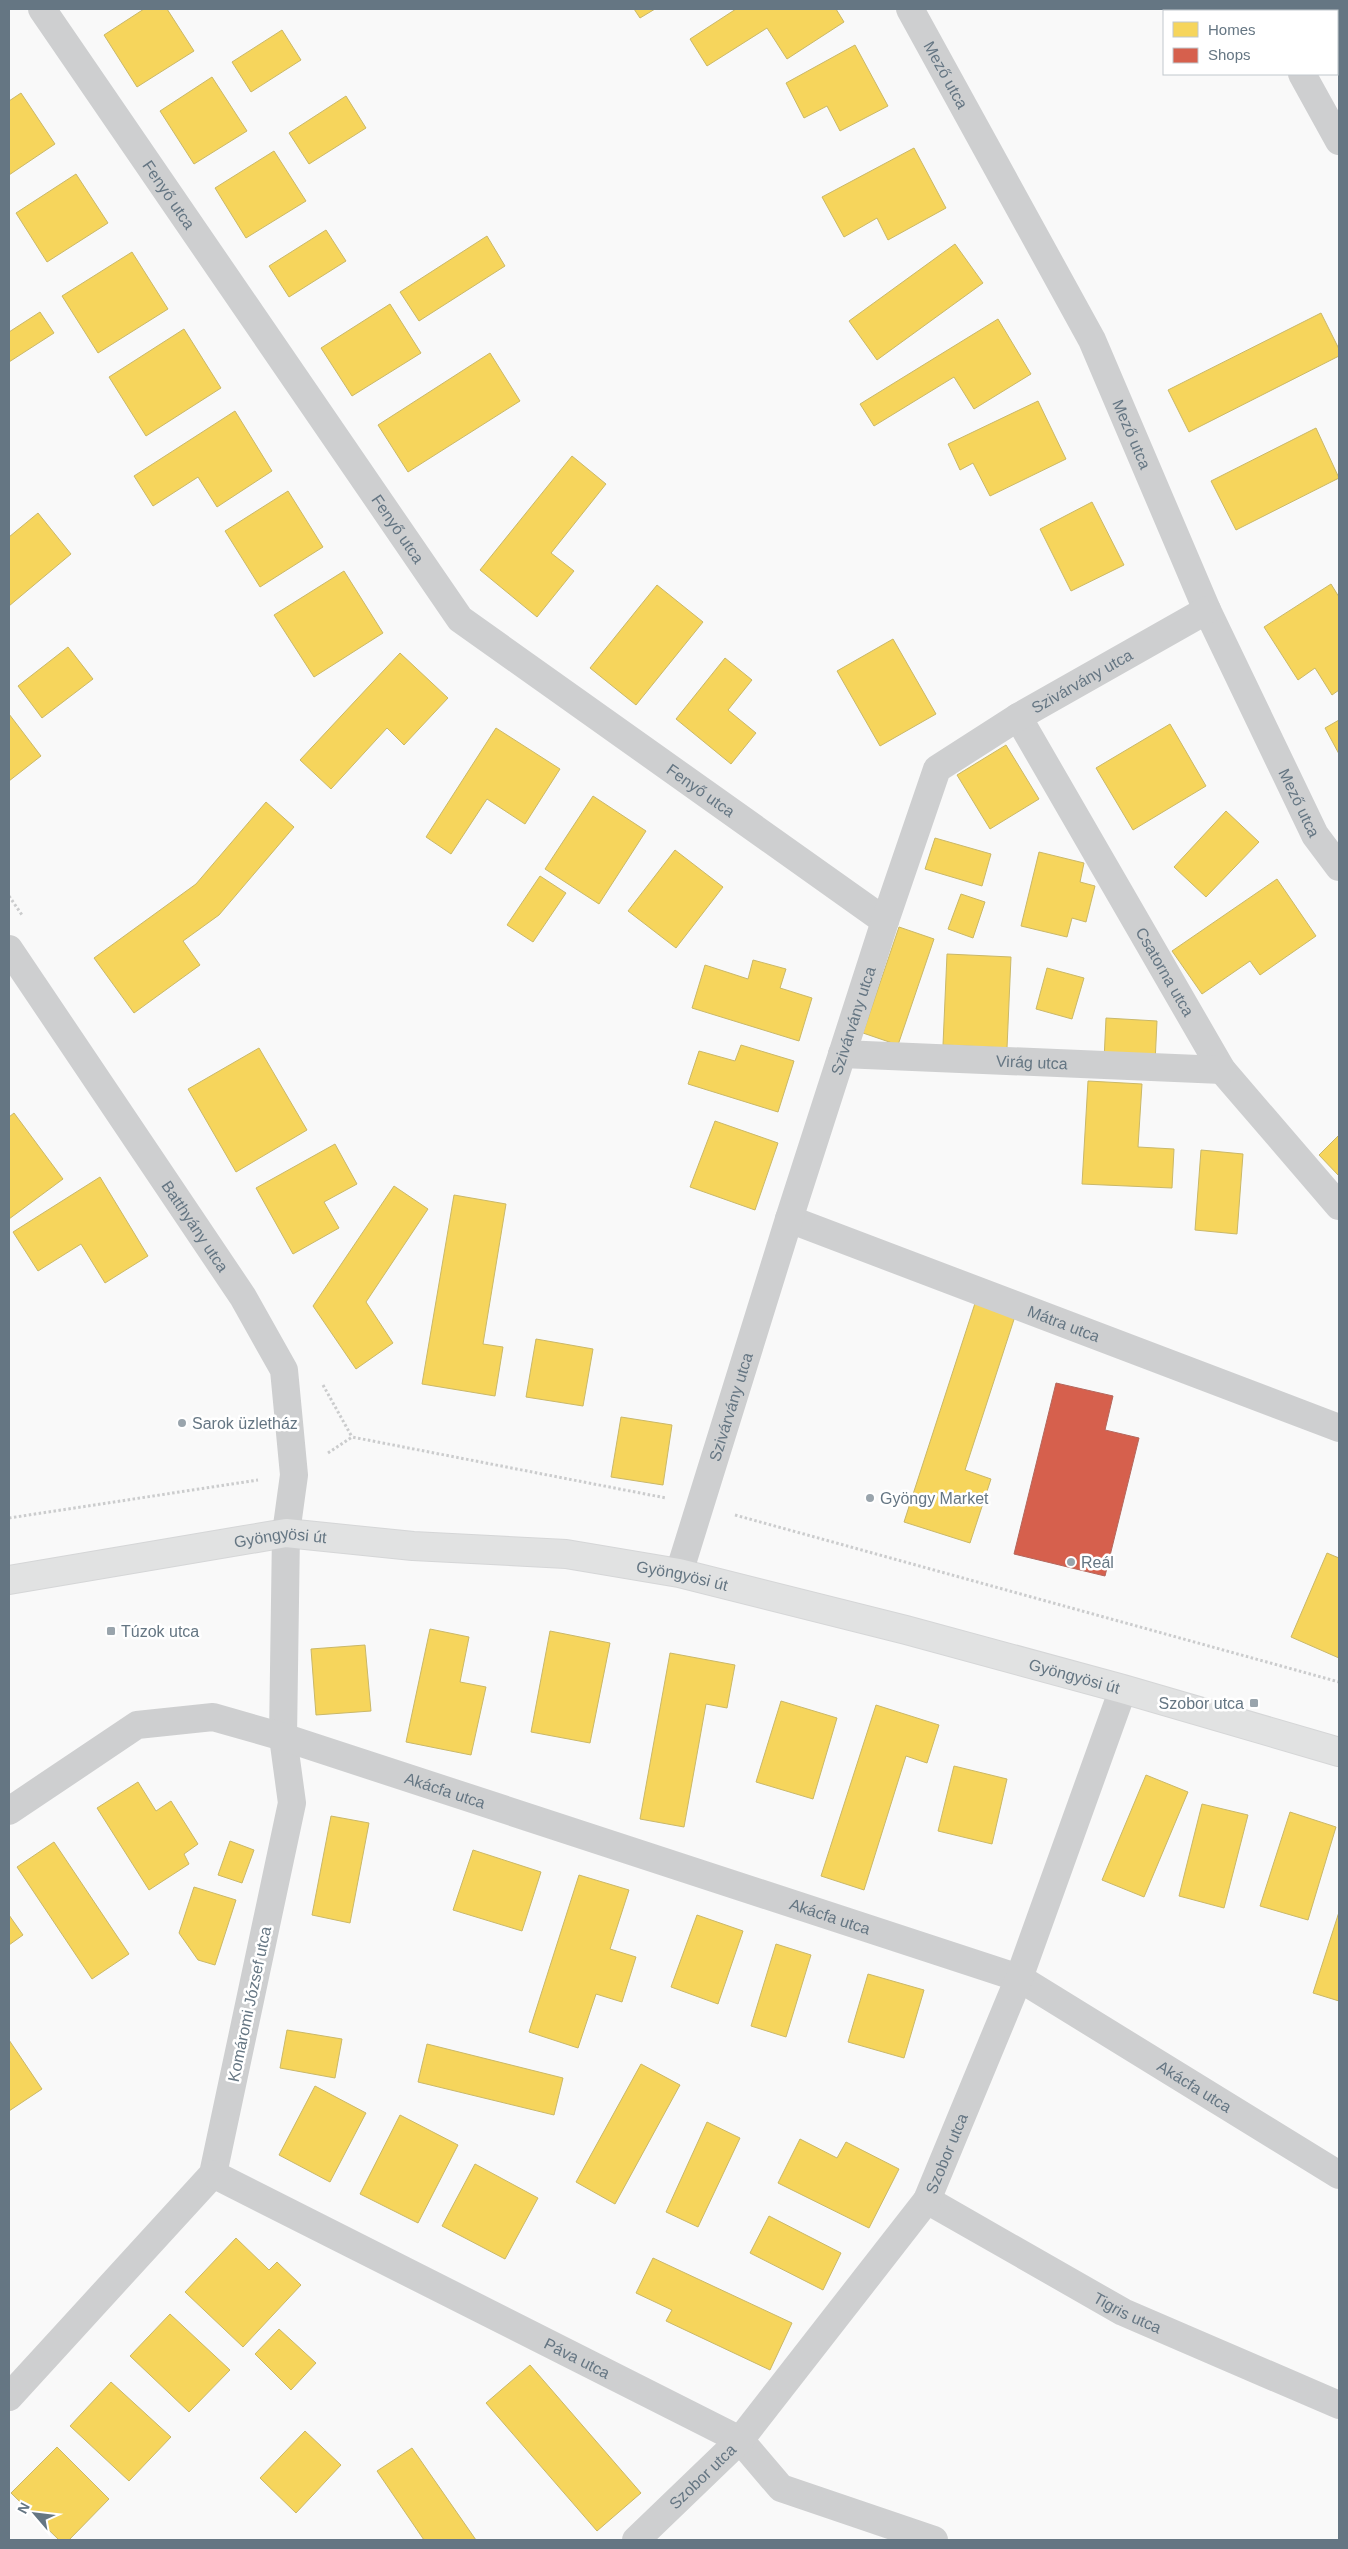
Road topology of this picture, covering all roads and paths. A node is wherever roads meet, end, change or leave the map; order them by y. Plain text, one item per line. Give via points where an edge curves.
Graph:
1 (42, 9) edge
2 (910, 9) edge
3 (1303, 75) edge
4 (1338, 134) edge
5 (1207, 610) junction
6 (1018, 717) junction
7 (1339, 867) edge
8 (885, 921) junction
9 (9, 949) edge
10 (842, 1054) junction
11 (1222, 1070) junction
12 (1339, 1206) edge
13 (789, 1218) junction
14 (1339, 1428) edge
15 (286, 1533) junction
16 (679, 1573) junction
17 (9, 1580) edge
18 (1124, 1688) junction
19 (283, 1737) junction
20 (1339, 1752) edge
21 (9, 1811) edge
22 (1019, 1978) junction
23 (214, 2174) junction
24 (1339, 2175) edge
25 (927, 2200) junction
26 (9, 2397) edge
27 (1339, 2405) edge
28 (740, 2440) junction
29 (636, 2540) edge
30 (934, 2540) edge

1 - 8 street, Fenyő utca via 460,619
2 - 5 street, Mező utca via 1092,340
3 - 4 street
5 - 6 street, Szivárvány utca
5 - 7 street, Mező utca via 1315,835
6 - 8 street, Szivárvány utca via 938,769
6 - 11 street, Csatorna utca
8 - 10 street, Szivárvány utca
9 - 15 street, Batthyány utca via 243,1297 284,1370 294,1475
10 - 11 street, Virág utca
10 - 13 street, Szivárvány utca
11 - 12 street, Csatorna utca
13 - 14 street, Mátra utca
13 - 16 street, Szivárvány utca
15 - 16 street, Gyöngyösi út via 413,1546 566,1554
15 - 17 street, Gyöngyösi út
15 - 19 street, Komáromi József utca
16 - 18 street, Gyöngyösi út
18 - 20 street, Gyöngyösi út
18 - 22 street, Szobor utca
19 - 21 street via 212,1717 137,1725
19 - 22 street, Akácfa utca
19 - 23 street, Komáromi József utca via 292,1803
22 - 24 street, Akácfa utca
22 - 25 street, Szobor utca
23 - 26 street
23 - 28 street, Páva utca
25 - 27 street, Tigris utca via 1123,2312
25 - 28 street, Szobor utca
28 - 29 street, Szobor utca
28 - 30 street, Páva utca via 781,2488

